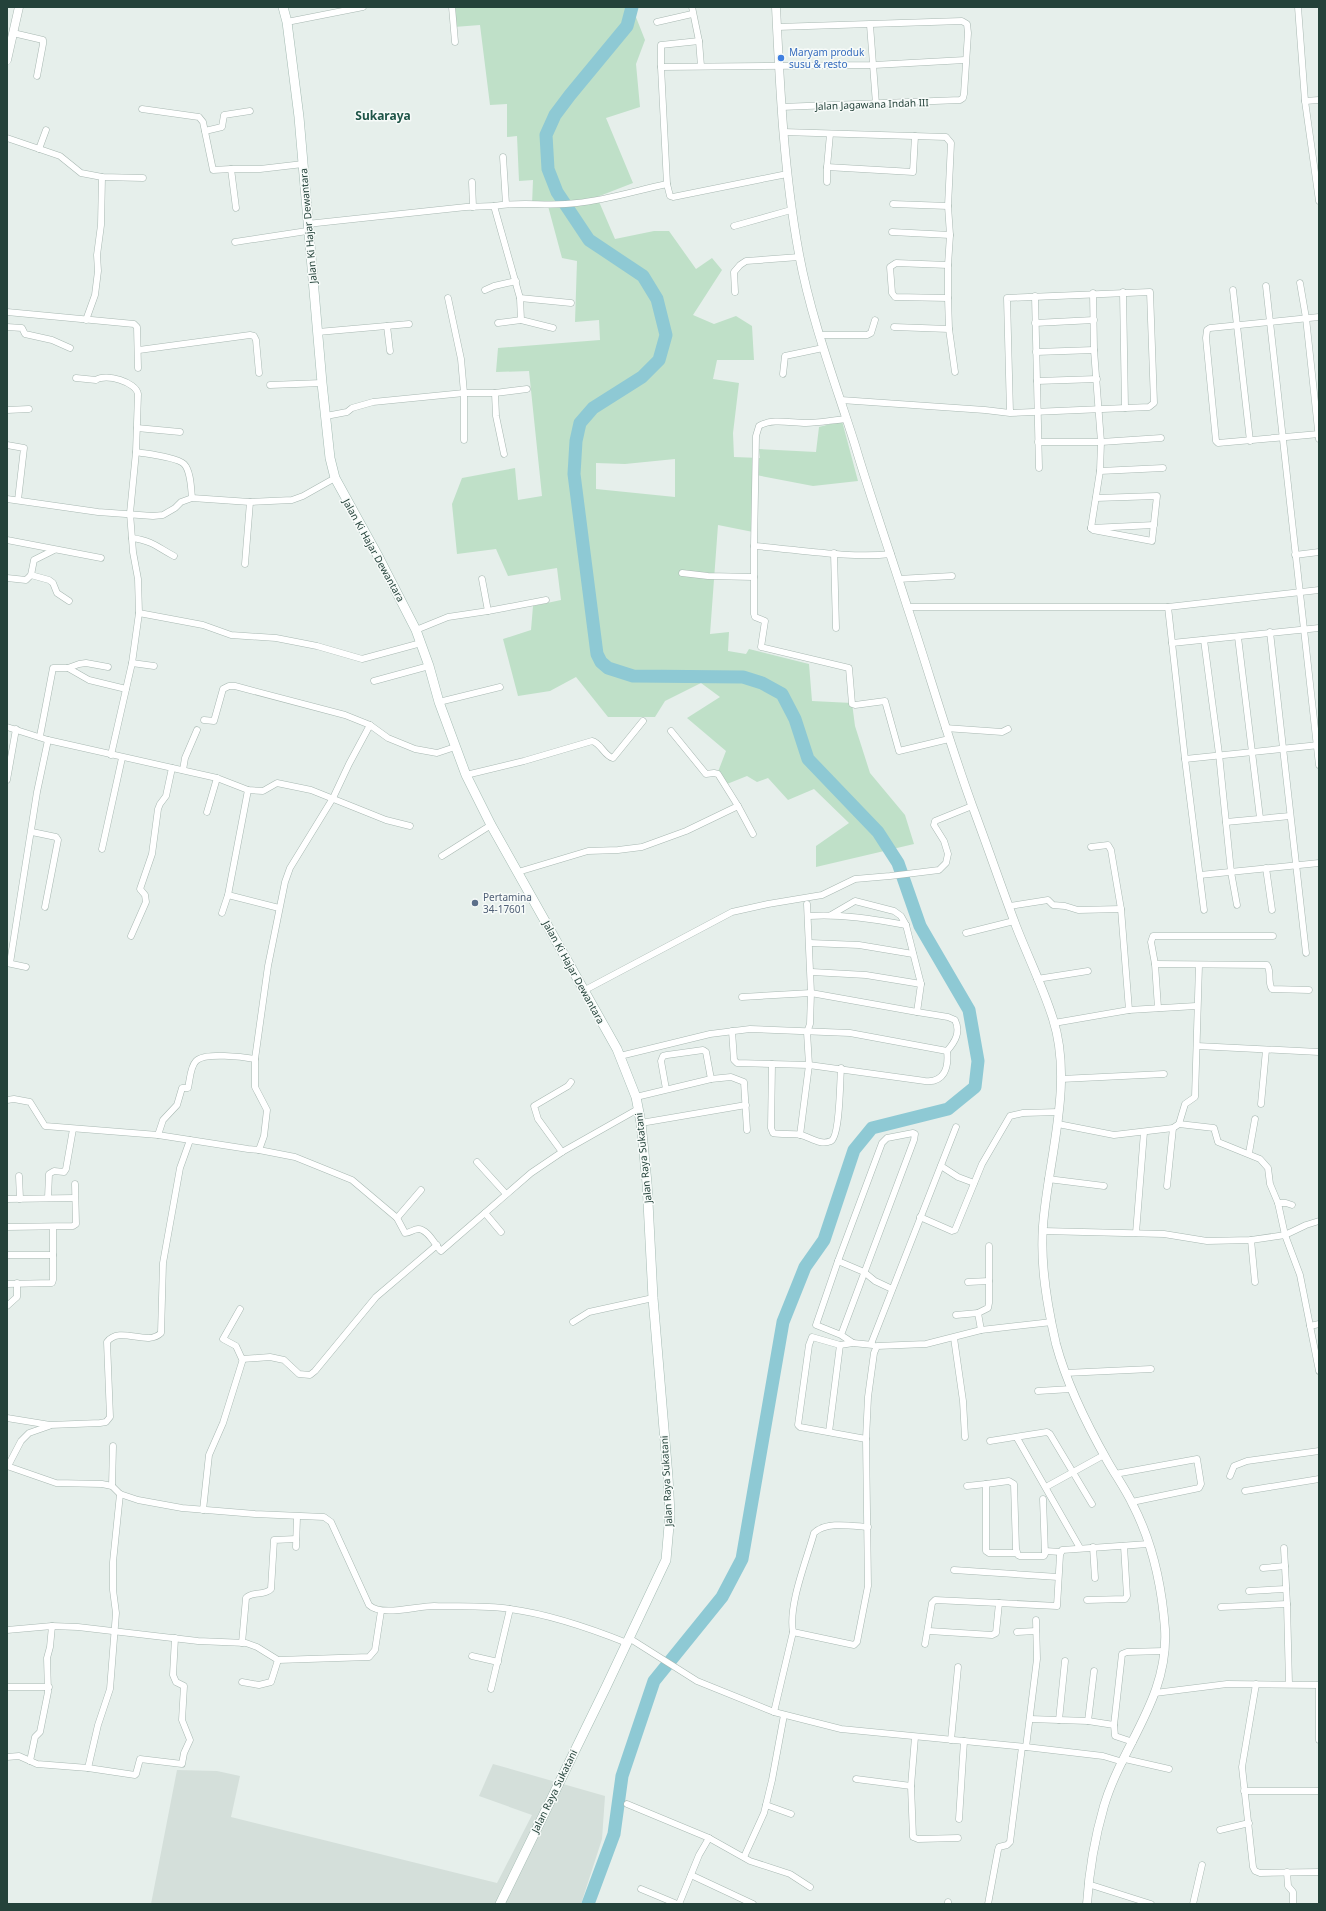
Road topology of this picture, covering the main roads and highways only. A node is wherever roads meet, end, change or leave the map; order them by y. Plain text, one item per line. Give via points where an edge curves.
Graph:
1 (283, 7) edge
2 (619, 1053) joint
3 (500, 1904) edge

1 - 2 main road, Jalan Ki Hajar Dewantara via 287,22 303,164 330,458 335,478 416,630 466,775 491,825
2 - 3 main road, Jalan Raya Sukatani via 636,1096 647,1183 652,1298 670,1514 666,1560

